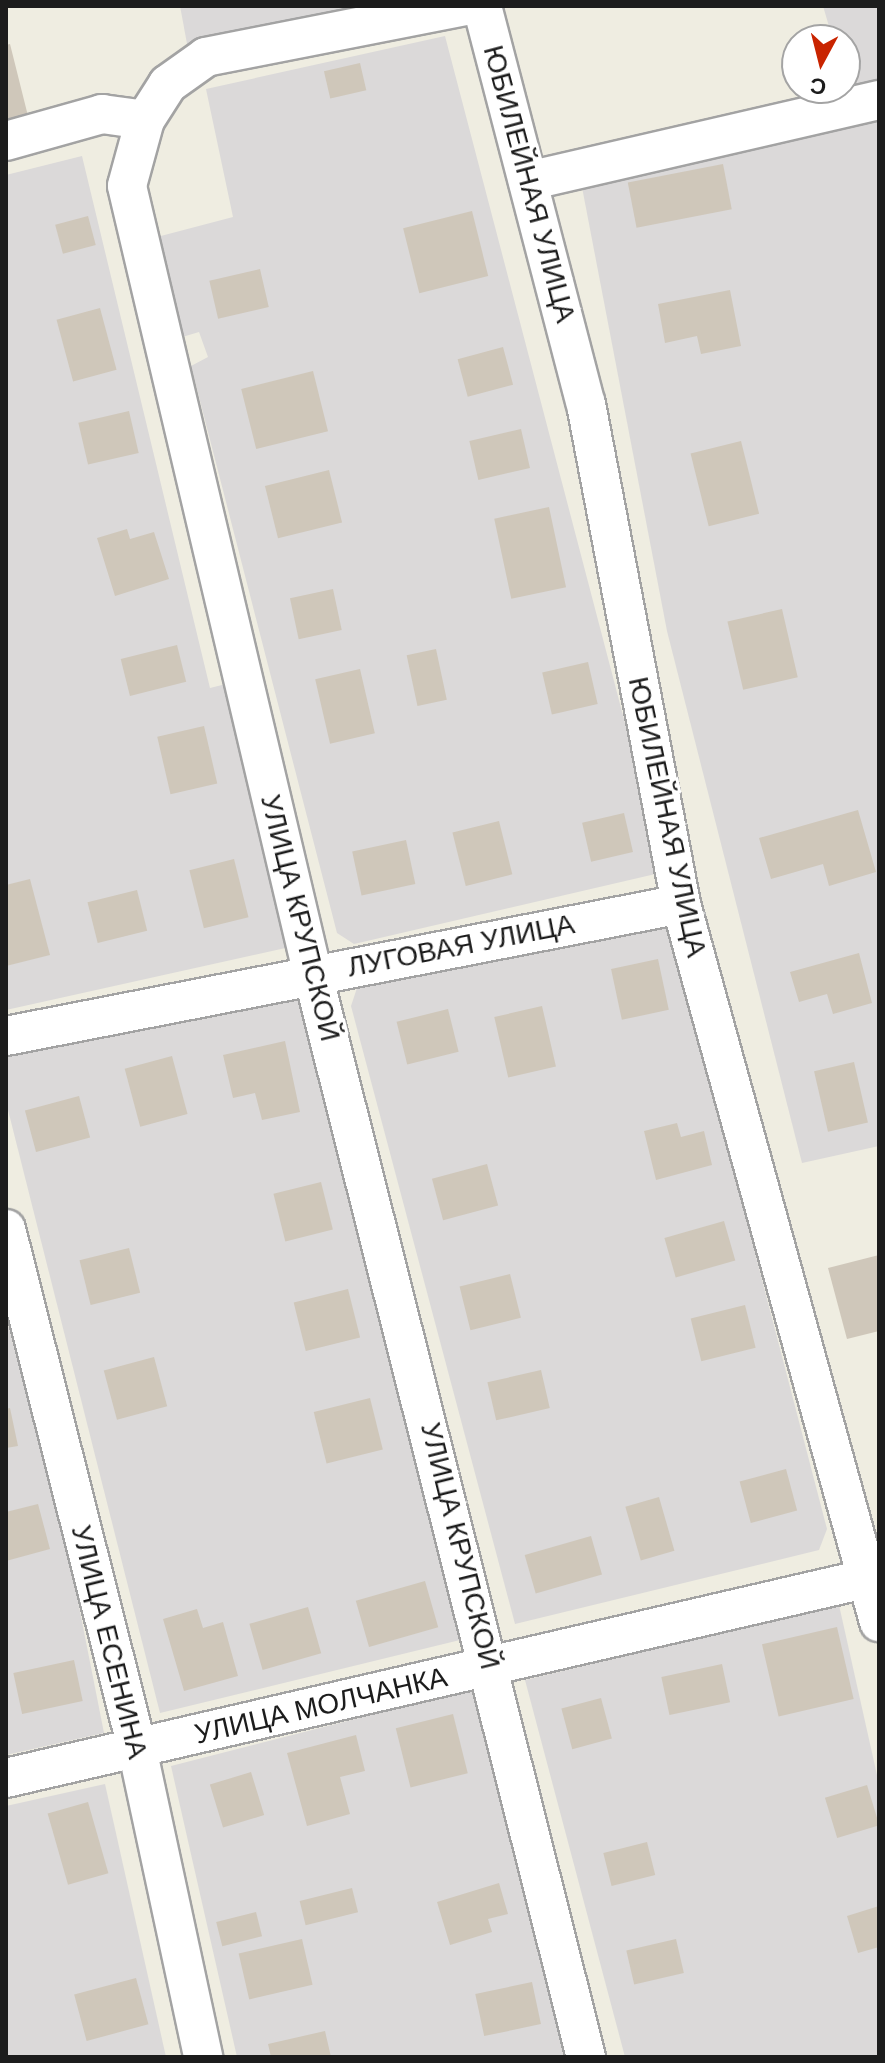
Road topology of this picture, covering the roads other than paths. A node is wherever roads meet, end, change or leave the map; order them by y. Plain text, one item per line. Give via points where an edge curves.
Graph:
1 (465, 6) edge
2 (482, 6) edge
3 (879, 100) edge
4 (145, 120) junction
5 (6, 141) edge
6 (528, 181) junction
7 (681, 904) junction
8 (313, 975) junction
9 (6, 1036) edge
10 (6, 1229) edge
11 (869, 1559) edge
12 (879, 1622) edge
13 (491, 1668) junction
14 (137, 1748) junction
15 (6, 1778) edge
16 (203, 2057) edge
17 (586, 2057) edge

1 - 4 street, УЛИЦА КРУПСКОЙ via 206,57 168,84
2 - 6 street, ЮБИЛЕЙНАЯ УЛИЦА
3 - 6 street
4 - 5 street via 102,114
4 - 8 street, УЛИЦА КРУПСКОЙ via 127,186
6 - 7 street, ЮБИЛЕЙНАЯ УЛИЦА via 586,404
7 - 8 street, ЛУГОВАЯ УЛИЦА
7 - 11 street, ЮБИЛЕЙНАЯ УЛИЦА
8 - 9 street, ЛУГОВАЯ УЛИЦА
8 - 13 street, УЛИЦА КРУПСКОЙ
10 - 14 street, УЛИЦА ЕСЕНИНА
11 - 12 street, ЮБИЛЕЙНАЯ УЛИЦА
11 - 13 street, УЛИЦА МОЛЧАНКА
13 - 14 street, УЛИЦА МОЛЧАНКА
13 - 17 street, УЛИЦА КРУПСКОЙ
14 - 15 street, УЛИЦА МОЛЧАНКА
14 - 16 street, УЛИЦА ЕСЕНИНА

